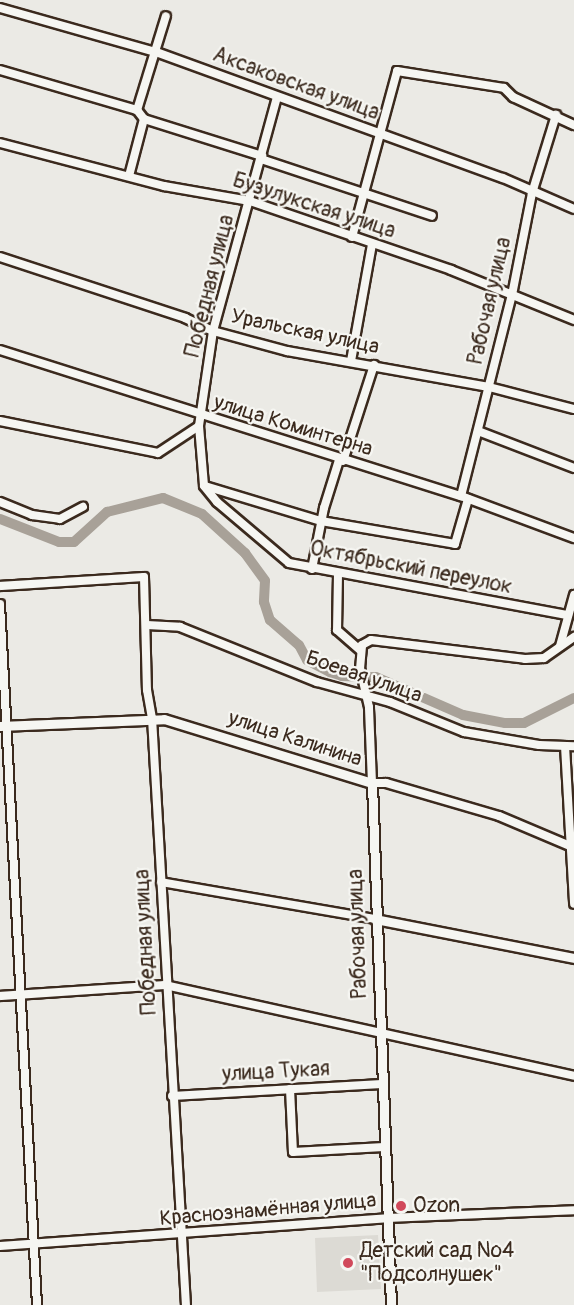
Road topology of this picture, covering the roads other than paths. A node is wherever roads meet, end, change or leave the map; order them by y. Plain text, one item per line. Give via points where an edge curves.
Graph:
1 (0, 8) edge
2 (166, 16) dead end
3 (156, 52) junction
4 (0, 70) edge
5 (277, 97) junction
6 (137, 110) junction
7 (556, 115) junction
8 (144, 119) junction
9 (574, 125) edge
10 (378, 133) junction
11 (0, 143) edge
12 (261, 157) junction
13 (129, 176) junction
14 (532, 193) junction
15 (362, 194) junction
16 (250, 201) junction
17 (574, 209) edge
18 (432, 216) dead end
19 (352, 237) junction
20 (372, 244) junction
21 (0, 257) edge
22 (512, 295) junction
23 (574, 320) edge
24 (213, 332) junction
25 (0, 350) edge
26 (351, 361) junction
27 (374, 365) junction
28 (489, 387) junction
29 (574, 409) edge
30 (201, 416) junction
31 (0, 421) edge
32 (199, 426) junction
33 (478, 431) junction
34 (341, 460) junction
35 (574, 468) edge
36 (204, 486) junction
37 (464, 497) junction
38 (0, 502) edge
39 (82, 507) dead end
40 (321, 521) junction
41 (574, 538) edge
42 (312, 569) junction
43 (338, 574) junction
44 (0, 586) edge
45 (574, 595) edge
46 (0, 604) edge
47 (568, 615) junction
48 (147, 625) junction
49 (574, 637) edge
50 (560, 648) junction
51 (360, 650) junction
52 (365, 694) junction
53 (152, 718) junction
54 (5, 726) edge
55 (565, 746) junction
56 (574, 746) edge
57 (372, 783) junction
58 (570, 846) junction
59 (573, 860) edge
60 (161, 882) junction
61 (574, 904) edge
62 (375, 919) junction
63 (574, 958) edge
64 (165, 985) junction
65 (23, 995) junction
66 (0, 996) edge
67 (380, 1034) junction
68 (574, 1076) edge
69 (382, 1084) junction
70 (290, 1089) junction
71 (172, 1096) junction
72 (384, 1147) junction
73 (574, 1210) edge
74 (387, 1218) junction
75 (180, 1236) junction
76 (35, 1243) junction
77 (0, 1246) edge
78 (37, 1305) edge
79 (186, 1305) edge
80 (391, 1305) edge

1 - 3 street, Аксаковская улица
2 - 3 street
3 - 5 street, Аксаковская улица
3 - 6 street
4 - 6 street
5 - 10 street, Аксаковская улица
5 - 12 street, Победная улица
6 - 8 street
7 - 9 street
7 - 10 street via 513,97 504,88 397,71
7 - 14 street, Рабочая улица
8 - 12 street
8 - 13 street
10 - 14 street, Аксаковская улица via 502,178
10 - 15 street
11 - 13 street, Бузулукская улица
12 - 15 street
12 - 16 street, Победная улица
13 - 16 street, Бузулукская улица
14 - 17 street, Аксаковская улица
14 - 22 street, Рабочая улица
15 - 18 street
15 - 19 street
16 - 19 street, Бузулукская улица
16 - 24 street, Победная улица
19 - 20 street, Бузулукская улица
20 - 22 street, Бузулукская улица
20 - 26 street
21 - 24 street, Уральская улица via 185,318
22 - 23 street, Бузулукская улица
22 - 28 street, Рабочая улица
24 - 26 street, Уральская улица via 287,351
24 - 30 street, Победная улица
25 - 30 street, улица Коминтерна
26 - 27 street, Уральская улица
27 - 28 street, Уральская улица
27 - 34 street
28 - 29 street, Уральская улица
28 - 33 street, Рабочая улица
30 - 32 street
30 - 34 street, улица Коминтерна
31 - 32 street via 158,453
32 - 36 street
33 - 35 street
33 - 37 street, Рабочая улица
34 - 37 street, улица Коминтерна
34 - 40 street
36 - 40 street
36 - 42 street, Октябрьский переулок via 217,502 289,562
37 - 40 street, Рабочая улица via 455,544
37 - 41 street, улица Коминтерна
38 - 39 street via 32,515 60,519
40 - 42 street
42 - 43 street, Октябрьский переулок
43 - 47 street, Октябрьский переулок
43 - 51 street via 337,630
44 - 48 street, Победная улица via 144,577
45 - 47 street
46 - 54 street
47 - 50 street
48 - 52 street, Боевая улица via 180,627 317,682
48 - 53 street, Победная улица via 147,690
49 - 50 street
50 - 51 street via 544,658 525,659 371,640 365,641
51 - 52 street, Рабочая улица
52 - 55 street, Боевая улица via 464,732
52 - 57 street, Рабочая улица
53 - 54 main road, улица Калинина
53 - 57 main road, улица Калинина via 178,721
53 - 60 street, Победная улица
54 - 65 street
55 - 56 street, Боевая улица
55 - 58 street
57 - 58 street, улица Калинина via 386,783 499,816
57 - 62 main road, Рабочая улица
58 - 59 street
59 - 61 street
60 - 62 street
60 - 64 street, Победная улица
62 - 63 main road
62 - 67 main road, Рабочая улица
64 - 65 street
64 - 67 street
64 - 71 street, Победная улица
65 - 66 street
65 - 76 street
67 - 68 street
67 - 69 main road, Рабочая улица
69 - 70 street, улица Тукая
69 - 72 main road, Рабочая улица
70 - 71 street, улица Тукая
70 - 72 street via 293,1152
71 - 75 street, Победная улица
72 - 74 main road, Рабочая улица
73 - 74 street, Краснознамённая улица
74 - 75 street, Краснознамённая улица
74 - 80 main road, Рабочая улица
75 - 76 street, Краснознамённая улица
75 - 79 street, Победная улица
76 - 77 street, Краснознамённая улица
76 - 78 street

